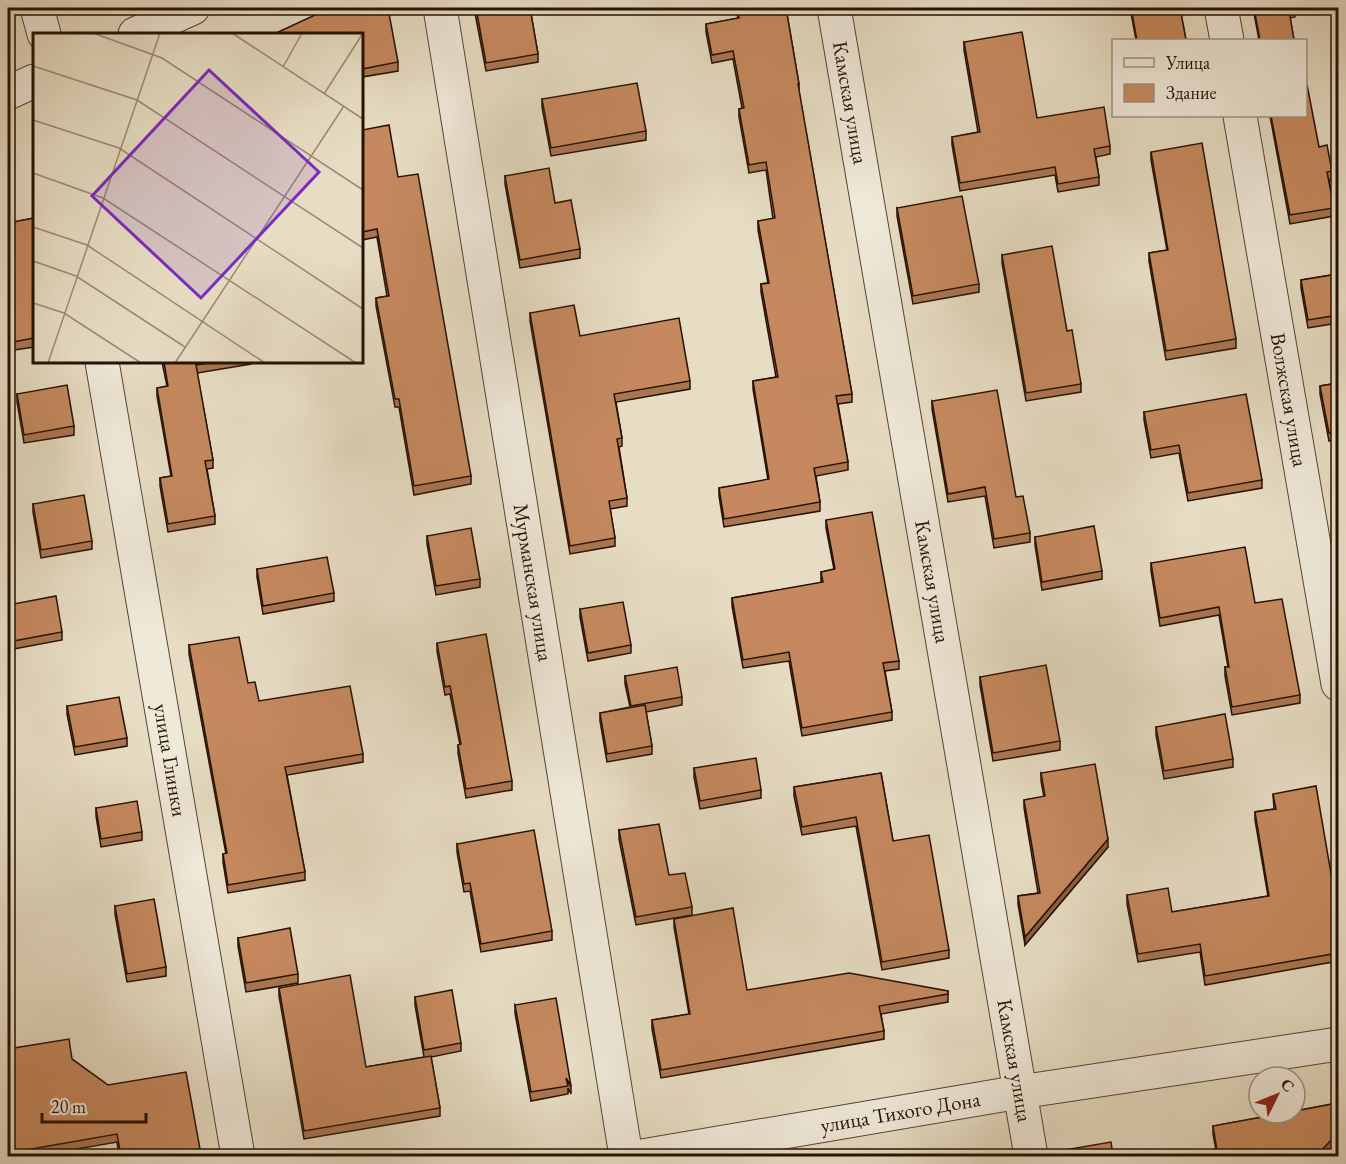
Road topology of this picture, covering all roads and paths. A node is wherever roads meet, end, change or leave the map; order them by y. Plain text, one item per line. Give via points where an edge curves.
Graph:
1 (37, 8) edge
2 (193, 8) edge
3 (440, 8) edge
4 (834, 8) edge
5 (1221, 8) edge
6 (44, 33) edge
7 (137, 33) edge
8 (1227, 39) edge
9 (33, 81) edge
10 (8, 93) edge
11 (1240, 117) edge
12 (102, 363) edge
13 (1338, 684) edge
14 (1338, 1044) edge
15 (1020, 1092) junction
16 (238, 1156) edge
17 (626, 1156) edge
18 (642, 1156) edge
19 (1031, 1156) edge

1 - 6 street
2 - 7 street
3 - 17 street, Мурманская улица
4 - 15 street, Камская улица
5 - 8 street
9 - 10 street
11 - 13 street, Волжская улица
12 - 16 street, улица Глинки
14 - 15 street, улица Тихого Дона
15 - 18 street, улица Тихого Дона
15 - 19 street, Камская улица

